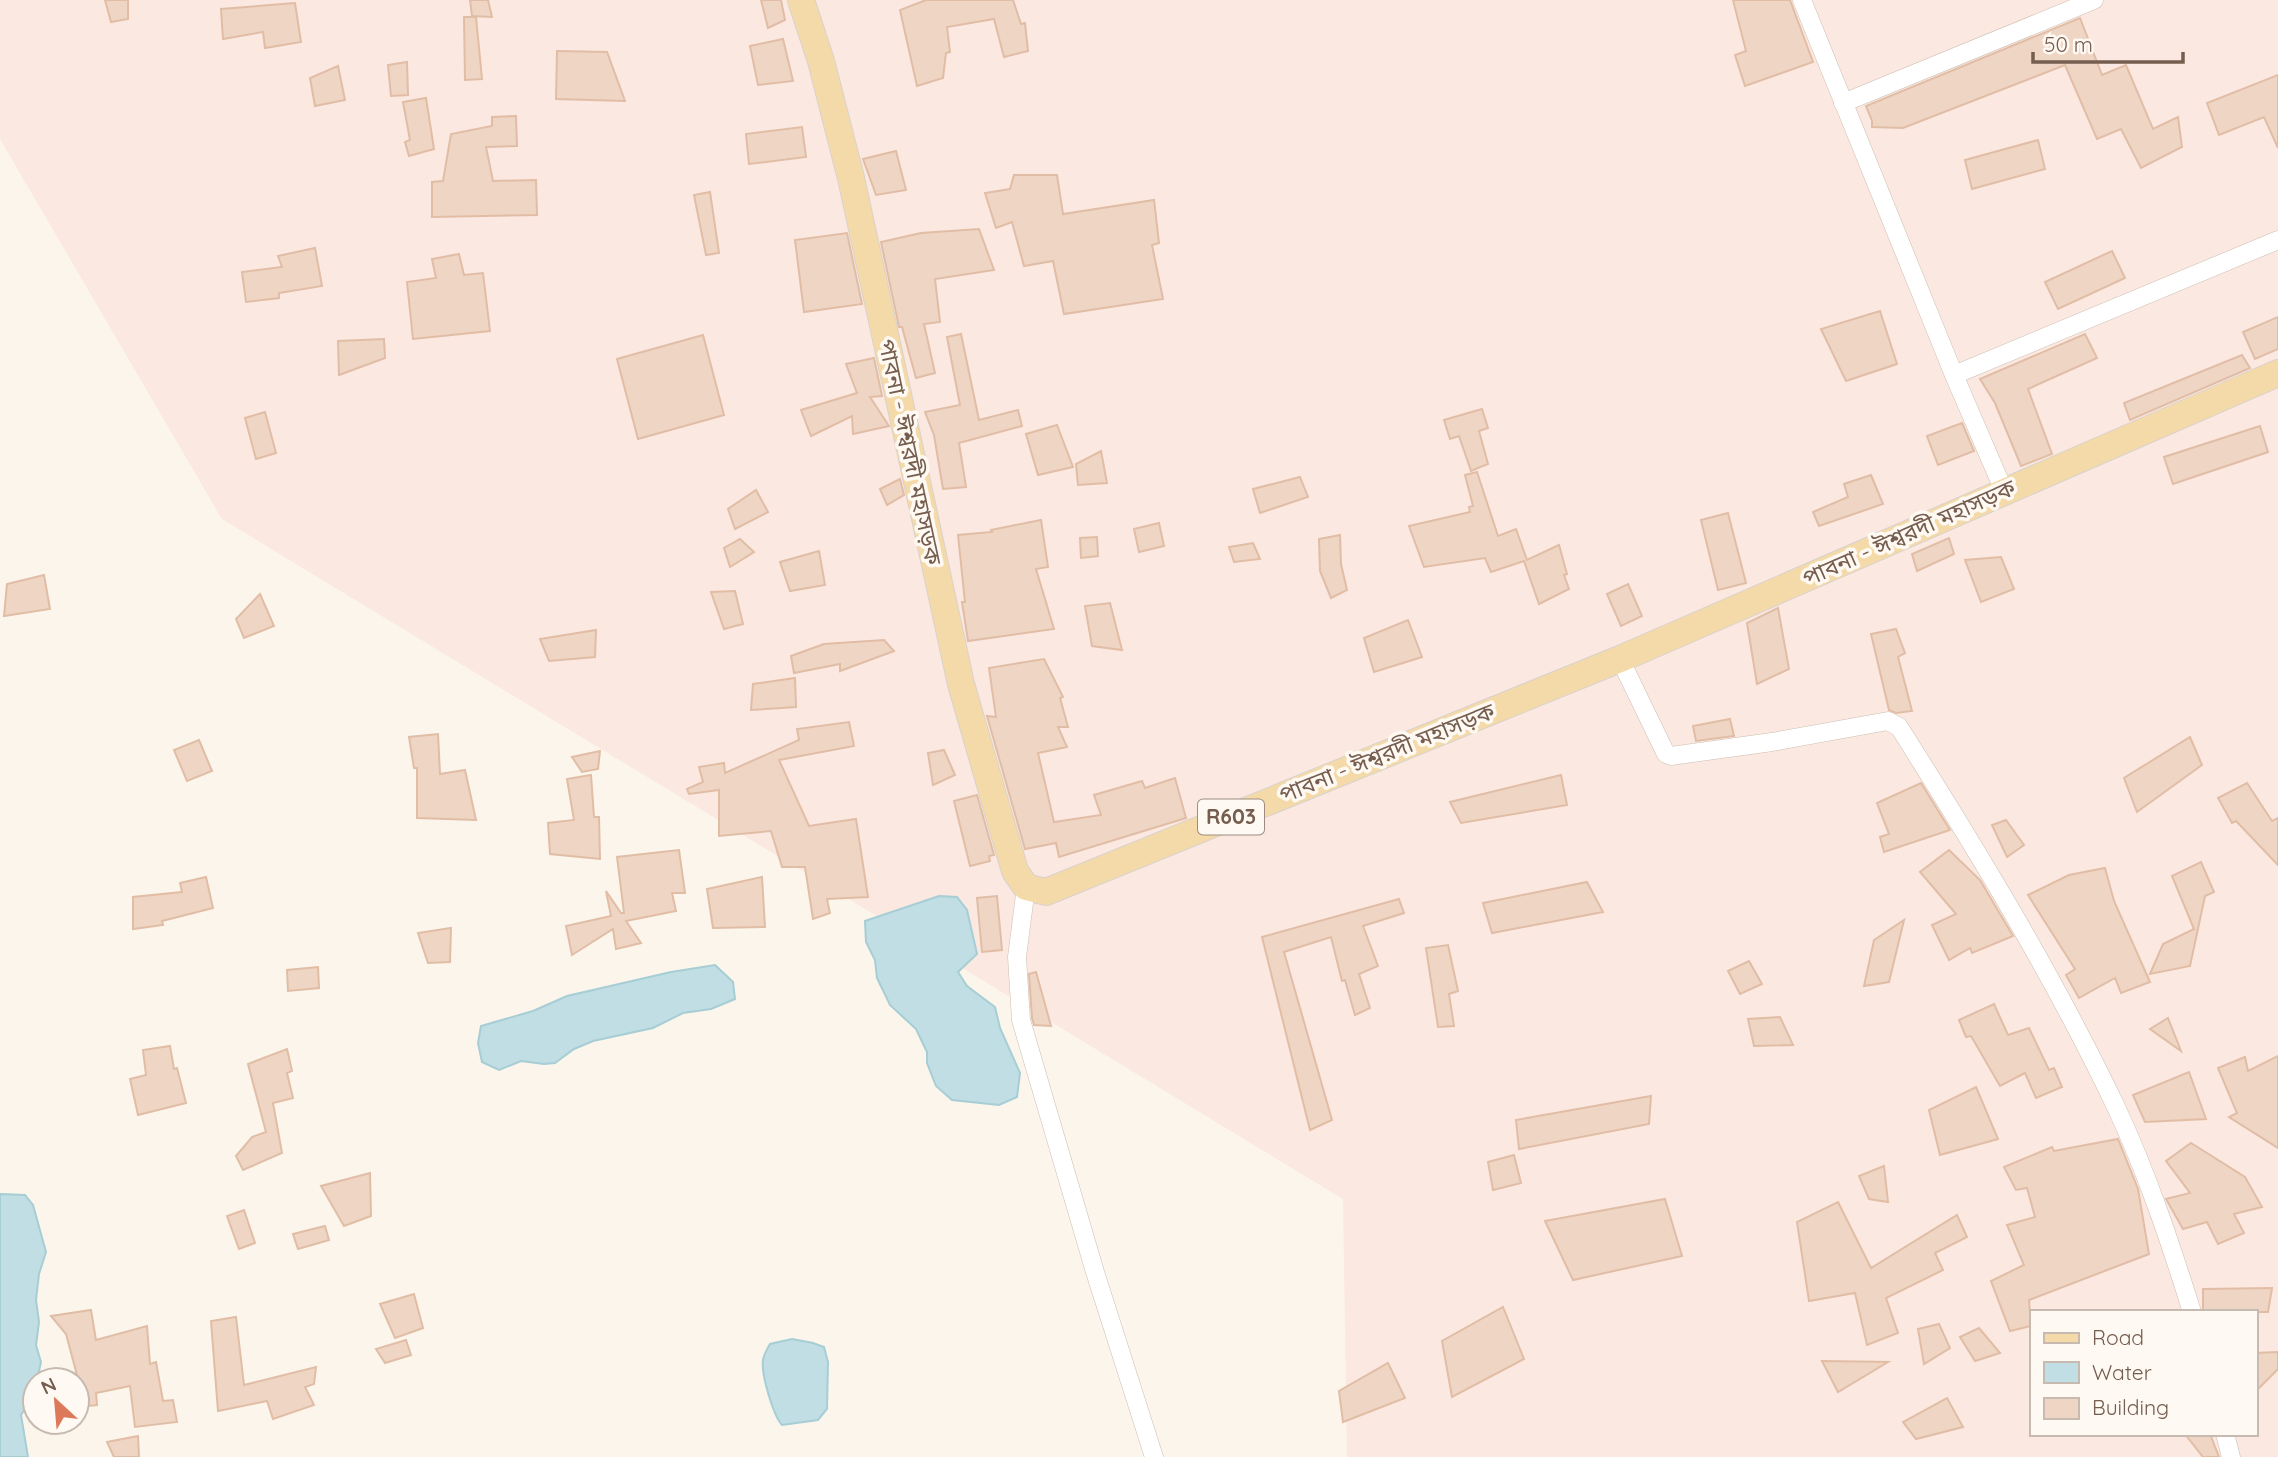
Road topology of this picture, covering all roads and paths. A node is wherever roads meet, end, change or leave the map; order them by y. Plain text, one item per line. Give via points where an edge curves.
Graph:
1 (802, 0) edge
2 (1802, 0) edge
3 (2094, 0) edge
4 (1843, 103) junction
5 (2278, 240) edge
6 (2278, 373) edge
7 (1954, 375) junction
8 (2004, 492) junction
9 (1620, 659) junction
10 (1026, 887) junction
11 (2191, 1310) edge
12 (2226, 1436) edge
13 (1154, 1457) edge
14 (2231, 1457) edge

1 - 10 main road, পাবনা - ঈশ্বরদী মহাসড়ক via 851,178 961,684 1015,872
2 - 4 street
3 - 4 street
4 - 7 street
5 - 7 street
6 - 8 main road, পাবনা - ঈশ্বরদী মহাসড়ক / R603
7 - 8 street
8 - 9 main road, পাবনা - ঈশ্বরদী মহাসড়ক / R603
9 - 10 main road, পাবনা - ঈশ্বরদী মহাসড়ক / R603 via 1046,892
9 - 11 street via 1671,756 1888,721 1899,727 1991,873 2116,1107 2160,1212
10 - 13 street via 1017,957 1021,1020
12 - 14 street

